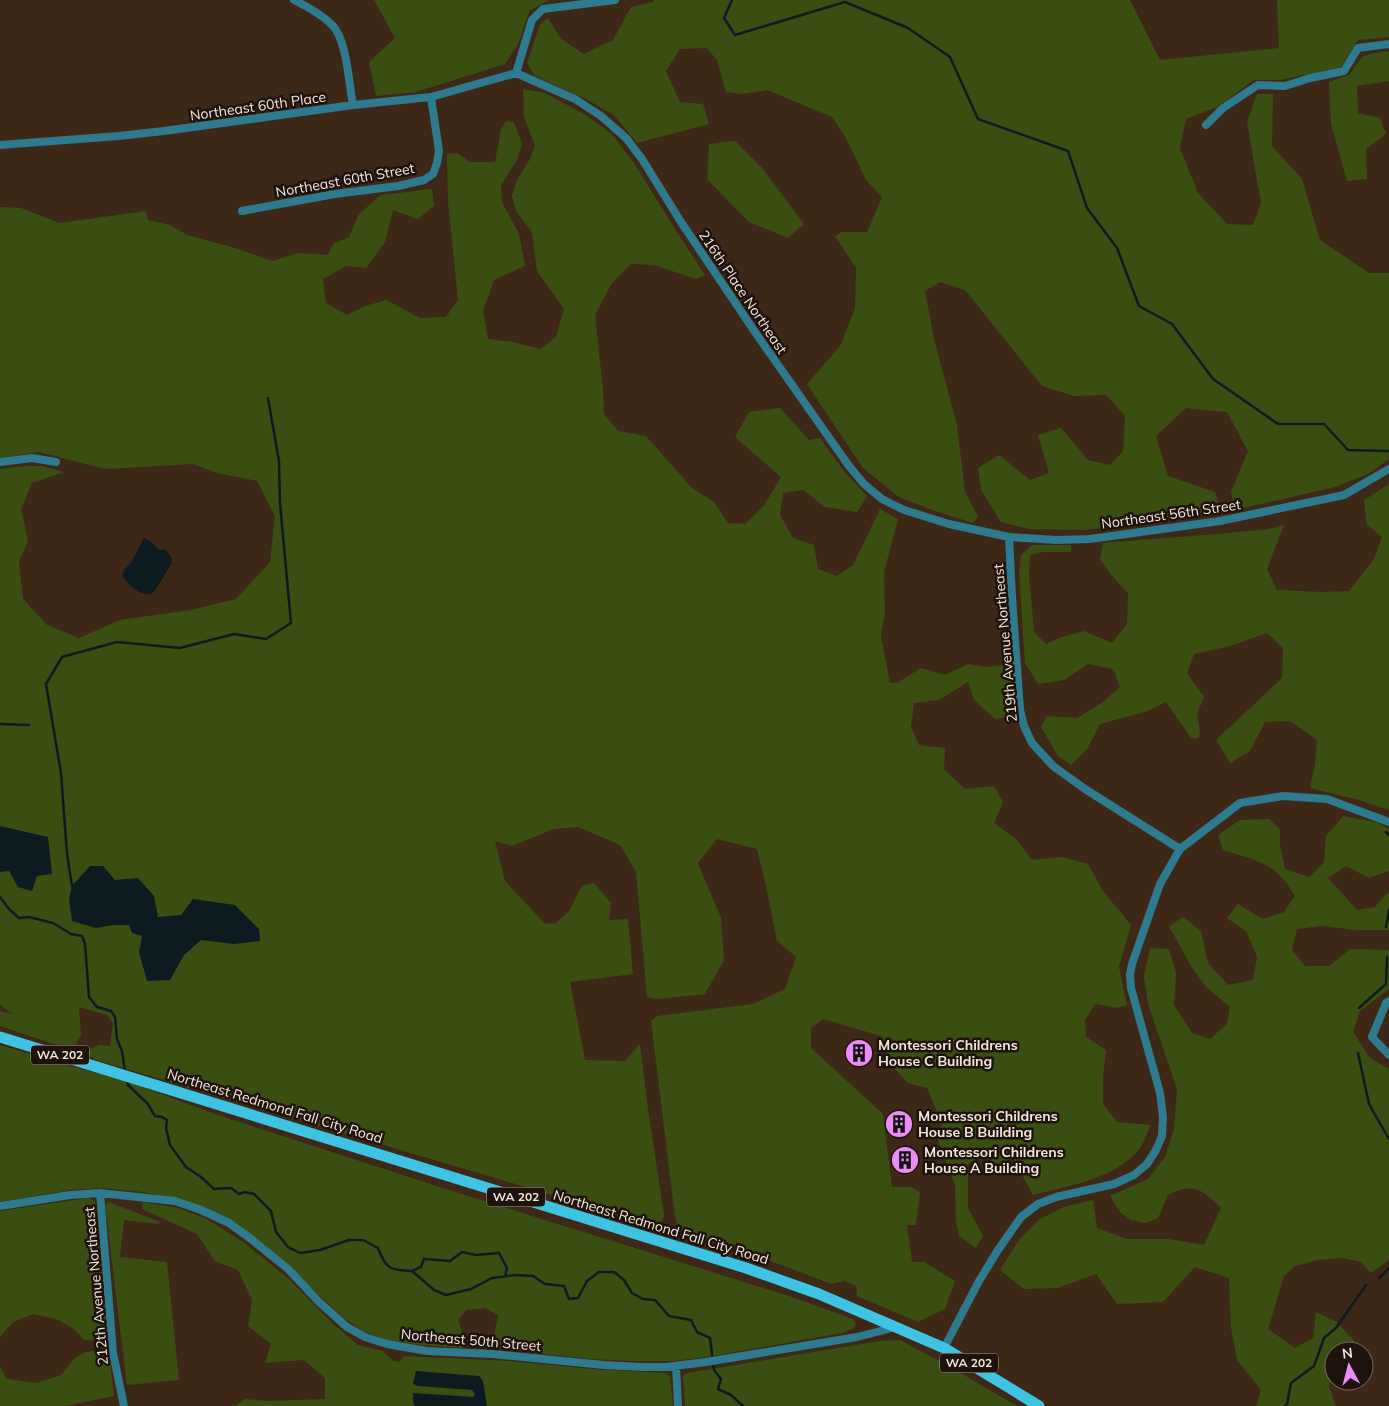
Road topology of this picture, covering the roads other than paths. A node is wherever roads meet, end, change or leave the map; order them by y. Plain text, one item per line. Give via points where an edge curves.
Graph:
1 (294, 0) edge
2 (615, 0) edge
3 (1389, 44) edge
4 (516, 73) junction
5 (432, 96) junction
6 (353, 105) junction
7 (1206, 125) dead end
8 (0, 145) edge
9 (242, 211) dead end
10 (0, 462) edge
11 (56, 462) dead end
12 (1389, 470) edge
13 (948, 524) joint
14 (1009, 537) junction
15 (1389, 822) edge
16 (1180, 849) junction
17 (1389, 1001) edge
18 (0, 1037) edge
19 (1389, 1055) edge
20 (100, 1193) junction
21 (0, 1206) edge
22 (896, 1328) junction
23 (944, 1348) junction
24 (676, 1366) junction
25 (124, 1406) edge
26 (678, 1406) edge
27 (1039, 1406) edge

1 - 6 street via 324,19 338,34 343,44
2 - 4 street via 543,9 532,20
3 - 7 street via 1358,48 1344,71 1285,86 1258,85 1223,108
4 - 5 street, Northeast 60th Place
4 - 13 street, 216th Place Northeast via 575,99 626,138 848,466 882,499
5 - 6 street, Northeast 60th Place
5 - 9 street, Northeast 60th Street via 439,152 433,174 424,180
6 - 8 street, Northeast 60th Place via 128,135
10 - 11 street via 32,458
12 - 14 street, Northeast 56th Street via 1344,495 1220,521 1090,539
13 - 14 street, Northeast 56th Street
14 - 16 street, 219th Avenue Northeast via 1020,710 1032,743 1053,766 1084,789
15 - 16 street via 1327,799 1283,796 1240,803
16 - 23 street via 1160,884 1130,975 1160,1093 1162,1136 1156,1150 1134,1175 1114,1184 1056,1197 1038,1204 1021,1217 979,1281
17 - 19 street via 1372,1038
18 - 22 main road, Northeast Redmond Fall City Road / WA 202 via 746,1268 819,1294
20 - 21 street, Northeast 50th Street
20 - 24 street, Northeast 50th Street via 175,1201 229,1223 288,1269 347,1327 365,1338 427,1350 642,1368
20 - 25 street, 212th Avenue Northeast via 113,1353
22 - 23 main road, Northeast Redmond Fall City Road / WA 202
22 - 24 street, Northeast 50th Street
23 - 27 main road, Northeast Redmond Fall City Road / WA 202
24 - 26 street

